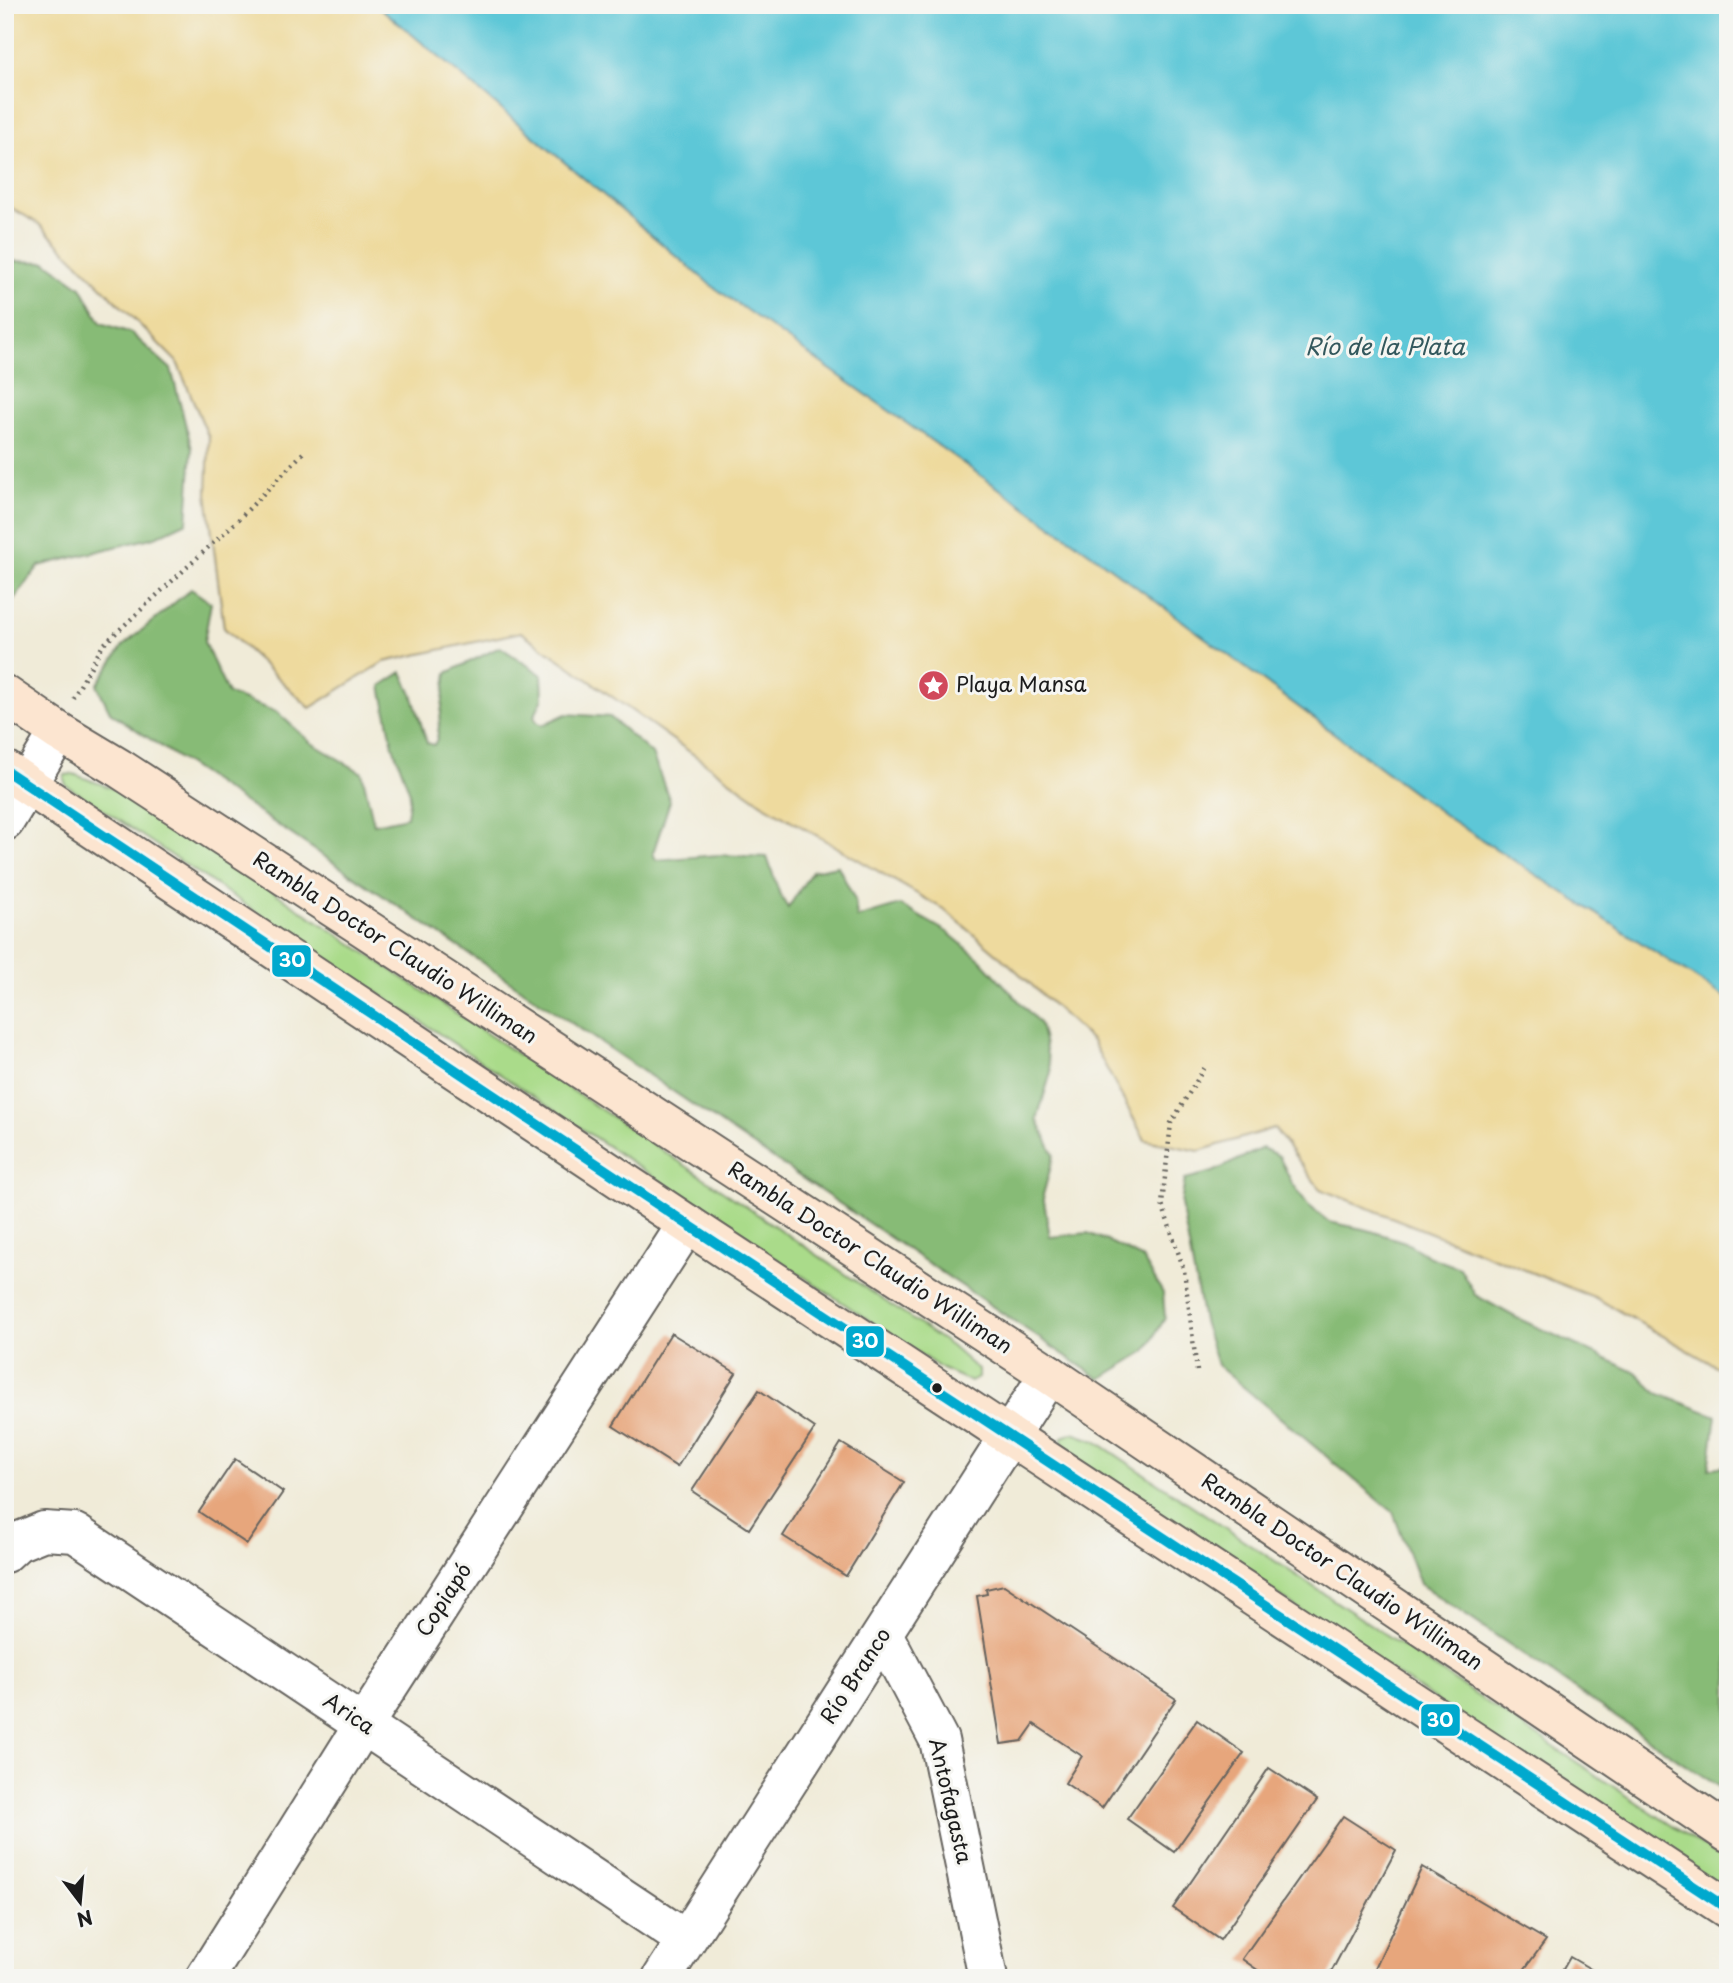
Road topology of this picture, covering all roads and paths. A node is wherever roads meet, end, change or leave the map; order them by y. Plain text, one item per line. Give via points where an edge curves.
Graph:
1 (303, 453) dead end
2 (5, 695) edge
3 (59, 732) junction
4 (16, 778) edge
5 (5, 821) edge
6 (1205, 1067) dead end
7 (687, 1224) junction
8 (1197, 1371) dead end
9 (1049, 1374) junction
10 (1009, 1437) junction
11 (5, 1553) edge
12 (883, 1634) junction
13 (364, 1724) junction
14 (1728, 1832) edge
15 (1728, 1909) edge
16 (686, 1940) junction
17 (205, 1978) edge
18 (662, 1978) edge
19 (988, 1978) edge

1 - 3 path via 103,645
2 - 3 main road, Rambla Doctor Claudio Williman
3 - 4 street
3 - 9 main road, Rambla Doctor Claudio Williman
4 - 5 street
4 - 7 main road
6 - 8 path via 1171,1123 1162,1204 1184,1269
7 - 10 main road
7 - 13 street, Copiapó
9 - 10 street, Río Branco
9 - 14 main road, Rambla Doctor Claudio Williman
10 - 12 street, Río Branco
10 - 15 main road
11 - 13 street, Arica via 17,1542 44,1531 75,1533
12 - 16 street, Río Branco
12 - 19 street, Antofagasta via 939,1740
13 - 16 street, Arica
13 - 17 street, Copiapó
16 - 18 street, Río Branco

